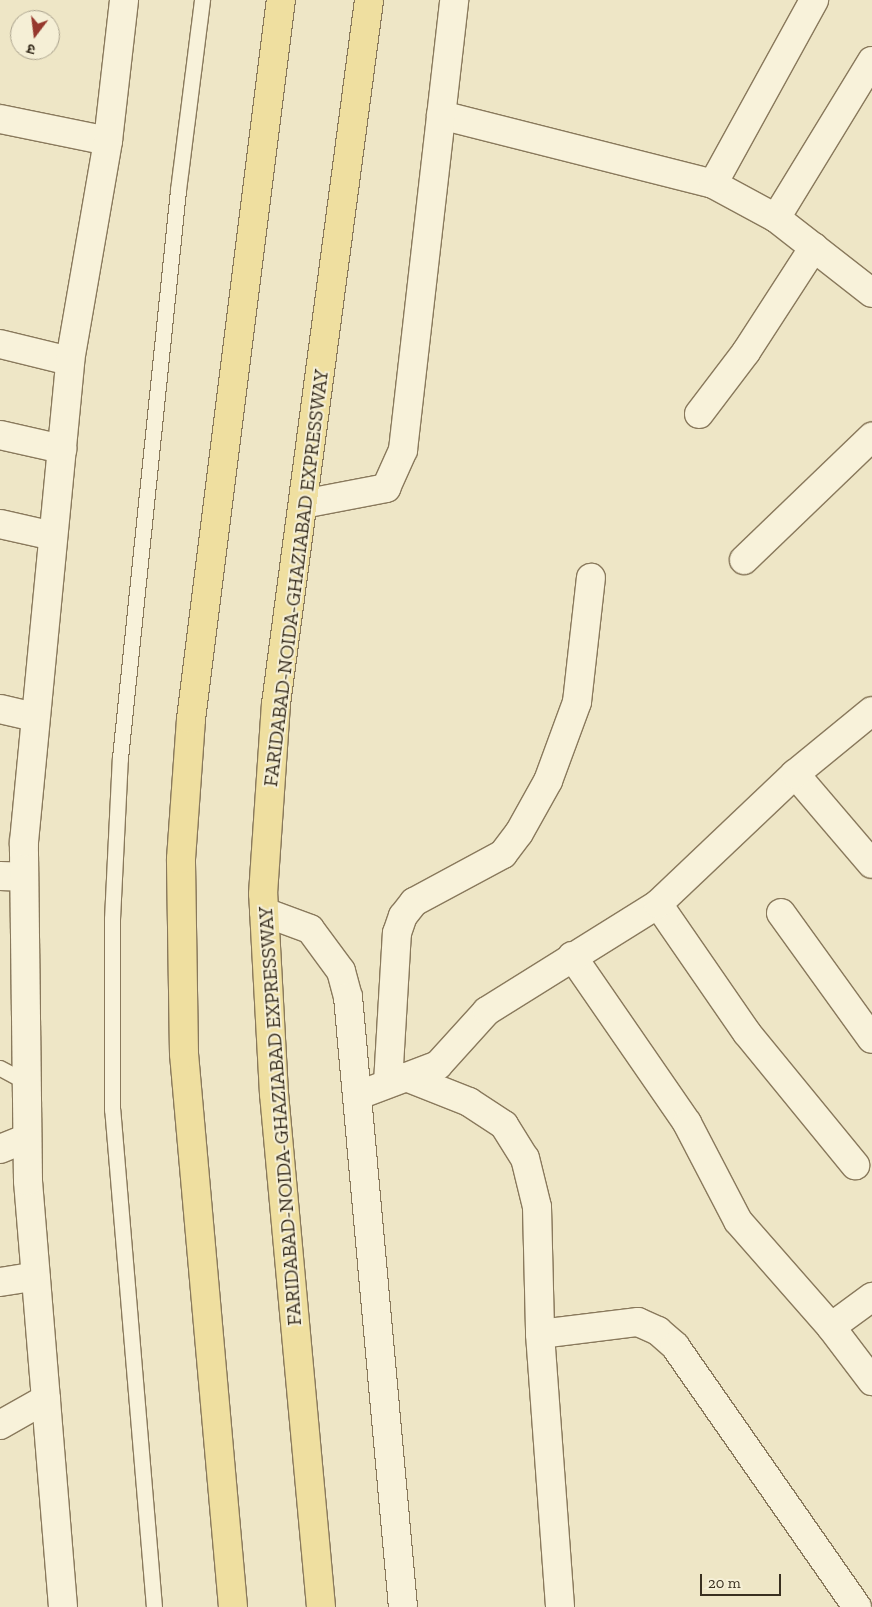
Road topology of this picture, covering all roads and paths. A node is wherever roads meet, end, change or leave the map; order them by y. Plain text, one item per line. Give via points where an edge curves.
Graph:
1 (124, 0) edge
2 (202, 0) edge
3 (280, 0) edge
4 (369, 0) edge
5 (454, 0) edge
6 (814, 0) edge
7 (872, 61) edge
8 (441, 115) junction
9 (0, 119) edge
10 (108, 141) junction
11 (713, 184) junction
12 (776, 218) junction
13 (814, 247) junction
14 (872, 293) edge
15 (0, 344) edge
16 (70, 361) junction
17 (699, 414) dead end
18 (0, 435) edge
19 (872, 437) edge
20 (62, 449) junction
21 (303, 504) junction
22 (0, 524) edge
23 (53, 536) junction
24 (744, 560) dead end
25 (591, 578) dead end
26 (0, 709) edge
27 (872, 711) edge
28 (35, 717) junction
29 (795, 774) junction
30 (872, 864) edge
31 (12, 876) edge
32 (658, 904) junction
33 (264, 912) junction
34 (781, 913) dead end
35 (572, 956) junction
36 (872, 1039) edge
37 (0, 1068) edge
38 (397, 1080) junction
39 (26, 1082) junction
40 (359, 1094) junction
41 (27, 1138) junction
42 (0, 1150) edge
43 (855, 1165) dead end
44 (36, 1276) junction
45 (0, 1282) edge
46 (872, 1297) edge
47 (832, 1327) junction
48 (540, 1334) junction
49 (872, 1381) edge
50 (46, 1399) junction
51 (0, 1425) edge
52 (63, 1607) edge
53 (154, 1607) edge
54 (233, 1607) edge
55 (321, 1607) edge
56 (403, 1607) edge
57 (560, 1607) edge
58 (857, 1607) edge

1 - 10 street
2 - 53 lane via 178,190 120,758 112,919 112,1110
3 - 54 main road via 191,719 181,859 184,1054
4 - 21 main road, FARIDABAD-NOIDA-GHAZIABAD EXPRESSWAY
5 - 8 street
6 - 11 street
7 - 12 street
8 - 11 street
8 - 21 street via 403,450 386,488
9 - 10 street
10 - 16 street
11 - 12 street
12 - 13 street
13 - 14 street
13 - 17 street via 746,352
15 - 16 street
16 - 20 street
18 - 20 street
19 - 24 street
20 - 23 street
21 - 33 main road, FARIDABAD-NOIDA-GHAZIABAD EXPRESSWAY via 276,704
22 - 23 street
23 - 28 street
25 - 38 street via 577,702 548,782 520,833 503,854 414,902 403,916 397,933
26 - 28 street
27 - 29 street
28 - 31 street via 24,842
29 - 30 street
29 - 32 street
31 - 39 street
32 - 35 street
32 - 43 street via 747,1033
33 - 40 street via 310,928 341,971 348,997
33 - 55 main road, FARIDABAD-NOIDA-GHAZIABAD EXPRESSWAY via 274,1094
34 - 36 street
35 - 38 street via 487,1011 438,1065
35 - 47 street via 687,1123 738,1221
37 - 39 lane
38 - 40 street
38 - 48 street via 469,1102 504,1126 525,1158 536,1207
39 - 41 street
40 - 56 street
41 - 42 street
41 - 44 street
44 - 45 street
44 - 50 street
46 - 47 street
47 - 49 street
48 - 57 street
48 - 58 street via 638,1322 658,1331 675,1346
50 - 51 street
50 - 52 street

